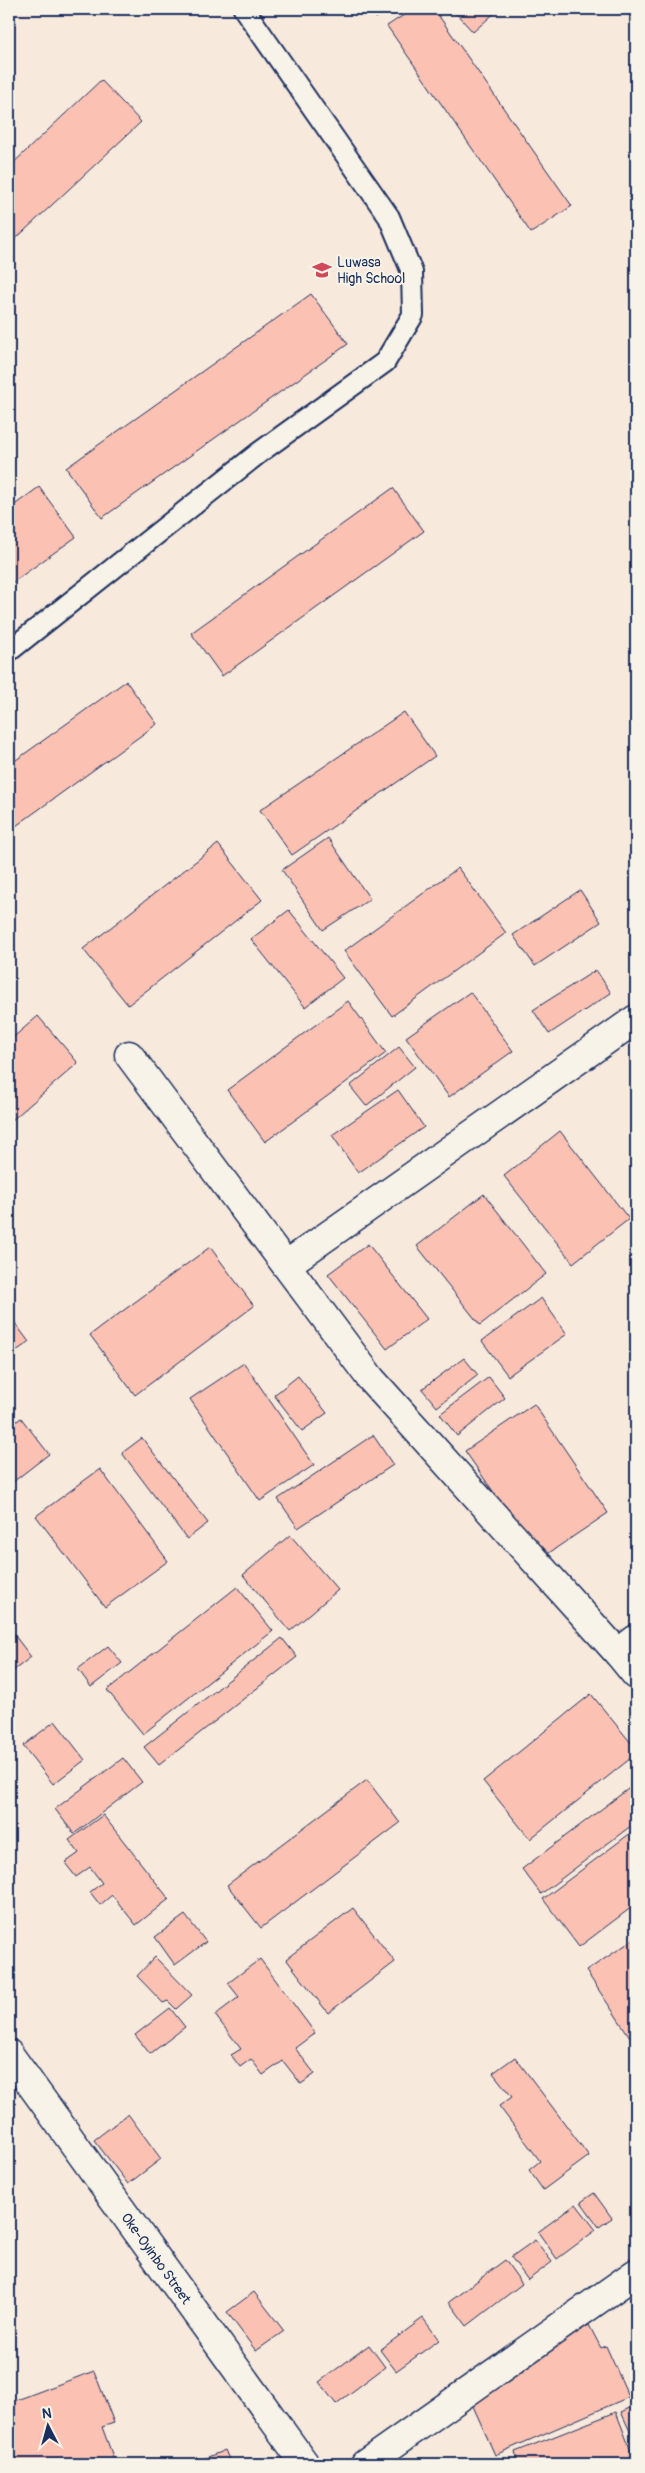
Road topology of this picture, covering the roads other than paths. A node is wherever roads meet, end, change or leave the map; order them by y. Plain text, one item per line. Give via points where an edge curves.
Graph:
1 (244, 9) edge
2 (9, 651) edge
3 (636, 1019) edge
4 (129, 1056) dead end
5 (286, 1265) junction
6 (627, 1646) edge
7 (636, 1675) edge
8 (9, 2054) edge
9 (636, 2273) edge
10 (306, 2464) edge
11 (365, 2464) edge

1 - 2 lane via 389,217 412,272 414,315 385,362 260,452
3 - 5 street
4 - 5 street
5 - 6 street via 371,1378
6 - 7 street
8 - 10 street, Oke-Oyinbo Street
9 - 11 street

